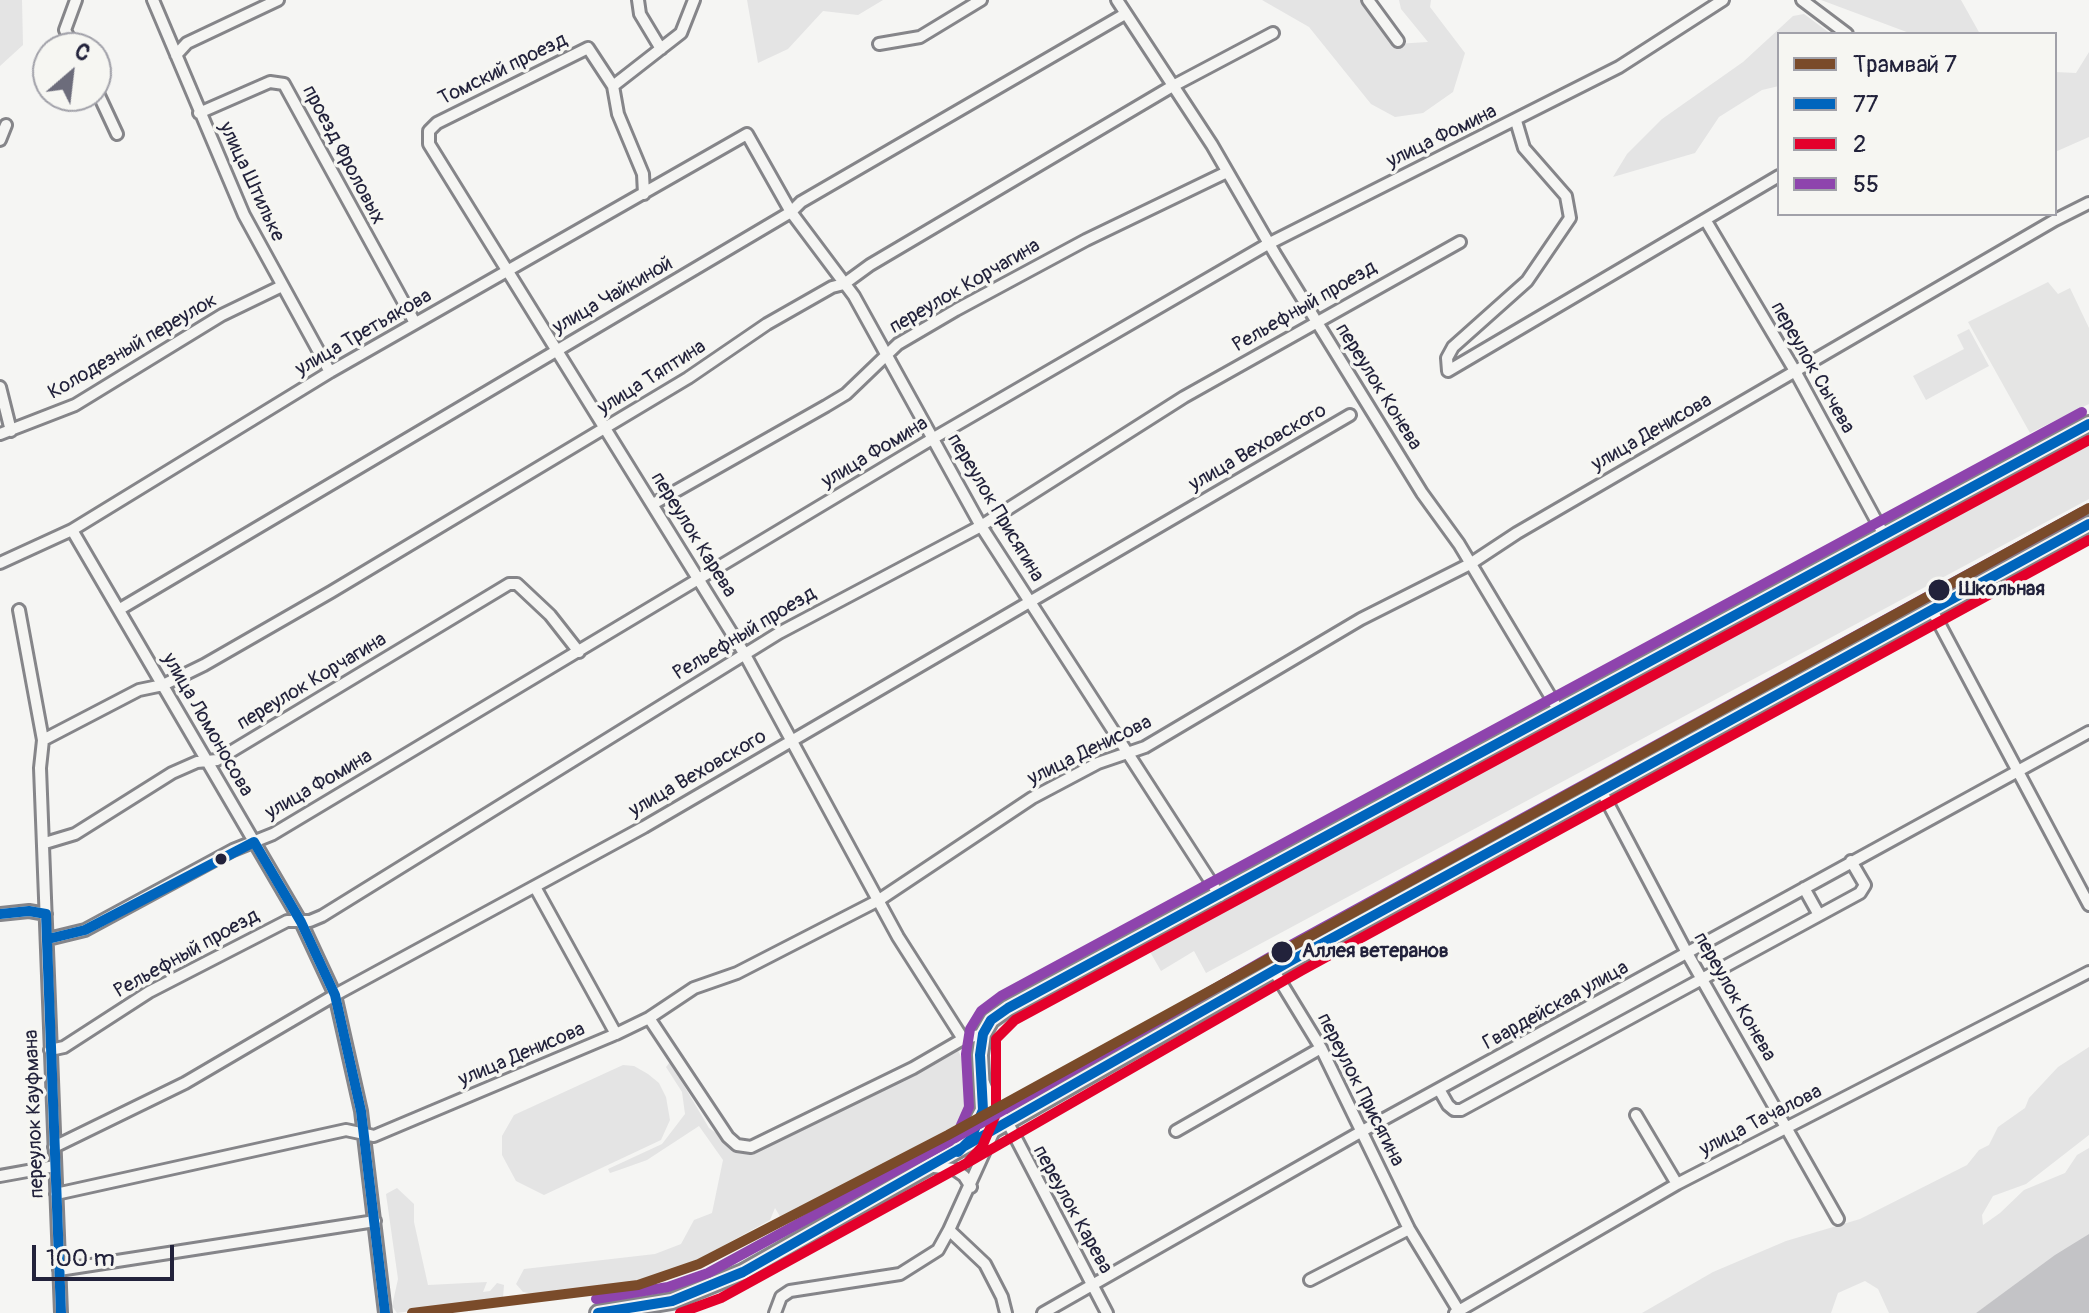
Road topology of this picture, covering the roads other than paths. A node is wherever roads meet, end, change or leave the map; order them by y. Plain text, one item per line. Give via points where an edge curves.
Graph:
1 (76, 0) edge
2 (153, 0) edge
3 (278, 0) edge
4 (638, 0) edge
5 (694, 0) edge
6 (981, 0) edge
7 (1117, 0) edge
8 (1368, 0) edge
9 (1723, 0) edge
10 (1802, 0) edge
11 (1125, 14) junction
12 (66, 32) edge
13 (1844, 32) edge
14 (1273, 33) dead end
15 (1398, 41) dead end
16 (879, 44) dead end
17 (661, 49) junction
18 (176, 55) junction
19 (613, 86) junction
20 (1171, 87) junction
21 (107, 112) edge
22 (199, 113) junction
23 (1516, 121) junction
24 (437, 123) joint
25 (6, 125) dead end
26 (117, 134) dead end
27 (747, 134) joint
28 (0, 140) edge
29 (1227, 172) junction
30 (1777, 177) edge
31 (644, 194) junction
32 (2089, 203) edge
33 (791, 212) junction
34 (1706, 221) junction
35 (1460, 242) dead end
36 (1268, 244) junction
37 (508, 272) junction
38 (844, 284) junction
39 (282, 286) junction
40 (1316, 320) junction
41 (415, 323) junction
42 (558, 349) junction
43 (886, 356) junction
44 (1795, 371) junction
45 (330, 372) junction
46 (0, 387) edge
47 (1350, 415) dead end
48 (2089, 424) edge
49 (606, 428) junction
50 (5, 433) edge
51 (932, 439) junction
52 (653, 504) junction
53 (2089, 524) edge
54 (981, 526) junction
55 (72, 530) junction
56 (1884, 535) junction
57 (0, 563) edge
58 (1470, 564) junction
59 (700, 579) junction
60 (1030, 600) junction
61 (120, 609) junction
62 (19, 610) dead end
63 (1932, 610) junction
64 (579, 652) junction
65 (744, 653) junction
66 (163, 685) junction
67 (1559, 711) junction
68 (2089, 732) edge
69 (43, 740) junction
70 (794, 740) junction
71 (1129, 755) junction
72 (207, 762) junction
73 (2018, 769) junction
74 (1602, 792) junction
75 (254, 842) junction
76 (45, 843) junction
77 (1851, 861) junction
78 (535, 887) junction
79 (1804, 888) junction
80 (1220, 896) junction
81 (879, 900) junction
82 (2089, 905) edge
83 (0, 914) edge
84 (46, 914) junction
85 (1819, 915) junction
86 (301, 922) junction
87 (48, 939) junction
88 (1687, 953) junction
89 (1274, 971) junction
90 (2089, 972) edge
91 (1701, 977) junction
92 (335, 995) junction
93 (649, 1018) junction
94 (616, 1034) junction
95 (983, 1034) junction
96 (963, 1039) junction
97 (1321, 1048) junction
98 (50, 1050) junction
99 (981, 1074) junction
100 (1440, 1091) junction
101 (1636, 1115) dead end
102 (1008, 1123) junction
103 (1787, 1125) junction
104 (1364, 1130) junction
105 (1176, 1131) dead end
106 (364, 1132) junction
107 (993, 1133) junction
108 (54, 1147) junction
109 (958, 1152) junction
110 (55, 1166) junction
111 (934, 1167) junction
112 (0, 1176) edge
113 (1677, 1184) junction
114 (971, 1187) junction
115 (56, 1194) junction
116 (1838, 1219) dead end
117 (375, 1221) junction
118 (1409, 1229) junction
119 (949, 1230) junction
120 (59, 1270) junction
121 (1310, 1280) dead end
122 (1093, 1284) junction
123 (1457, 1312) edge
124 (61, 1313) edge
125 (385, 1313) edge
126 (598, 1313) edge
127 (775, 1313) edge
128 (1006, 1313) edge
129 (1043, 1313) edge
130 (1107, 1313) edge

1 - 12 street
2 - 18 street, улица Штильке
3 - 18 street via 187,43
4 - 17 street via 640,14
5 - 17 street via 681,33
6 - 16 street via 920,37
7 - 11 street, переулок Конева
8 - 15 street
9 - 23 street, улица Фомина via 1619,67
10 - 13 street
11 - 20 street, переулок Конева
11 - 33 street, улица Чайкиной
14 - 20 street, улица Тяптина
17 - 19 street
18 - 22 street, улица Штильке
19 - 24 street, Томский проезд via 588,48
19 - 31 street via 618,114 643,174
20 - 29 street, переулок Конева
20 - 38 street, улица Тяптина
21 - 26 street
22 - 39 street, улица Штильке
22 - 41 street, проезд Фроловых via 270,82 284,84
23 - 34 street via 1524,148 1566,196 1570,218 1527,281 1453,347 1448,371
23 - 36 street, улица Фомина
24 - 37 street, переулок Карева via 429,131 429,144
25 - 28 street
27 - 31 street, улица Третьякова
27 - 33 street, переулок Присягина
29 - 36 street, переулок Конева
29 - 43 street, переулок Корчагина via 956,310
30 - 34 street
31 - 37 street, улица Третьякова
32 - 44 street, улица Денисова
33 - 38 street, переулок Присягина
33 - 42 street, улица Чайкиной
34 - 44 street, переулок Сычева
35 - 40 street, Рельефный проезд
36 - 40 street, переулок Конева
36 - 51 street, улица Фомина
37 - 41 street, улица Третьякова
37 - 42 street, переулок Карева
38 - 43 street, переулок Присягина
38 - 49 street, улица Тяптина via 767,324
39 - 45 street, улица Штильке
39 - 50 street, Колодезный переулок via 222,315 75,405
40 - 54 street, Рельефный проезд
40 - 58 street, переулок Конева
41 - 45 street, улица Третьякова
42 - 49 street, переулок Карева
42 - 61 street, улица Чайкиной
43 - 51 street, переулок Присягина
43 - 52 street, переулок Корчагина via 826,406
44 - 56 street, переулок Сычева
44 - 58 street, улица Денисова
45 - 55 street, улица Третьякова
46 - 50 street
47 - 60 street, улица Веховского
48 - 56 highway
49 - 52 street, переулок Карева
49 - 66 street, улица Тяптина
51 - 54 street, переулок Присягина
51 - 59 street, улица Фомина
52 - 59 street, переулок Карева
53 - 63 highway
54 - 60 street, переулок Присягина
54 - 65 street, Рельефный проезд
55 - 57 street, улица Третьякова
55 - 61 street, улица Ломоносова
56 - 67 highway
58 - 67 street, переулок Конева
58 - 71 street, улица Денисова via 1361,619
59 - 64 street, улица Фомина
59 - 65 street, переулок Карева
60 - 70 street, улица Веховского
60 - 71 street, переулок Присягина
61 - 66 street, улица Ломоносова
62 - 69 street, переулок Кауфмана
63 - 73 street
63 - 74 highway
64 - 72 street, переулок Корчагина via 550,615 517,584 509,584
64 - 75 street, улица Фомина
65 - 70 street, переулок Карева
65 - 86 street, Рельефный проезд via 322,916
66 - 69 street, улица Тяптина via 139,690
66 - 72 street, улица Ломоносова
67 - 80 highway
68 - 73 street, Гвардейская улица
69 - 76 street, переулок Кауфмана
70 - 78 street, улица Веховского
70 - 81 street, переулок Карева
71 - 80 street, переулок Присягина
71 - 81 street, улица Денисова via 1098,763 1032,798
72 - 75 street, улица Ломоносова
72 - 76 street, переулок Корчагина via 172,773 75,834
73 - 77 street, Гвардейская улица
73 - 82 street
74 - 88 street, переулок Конева
74 - 89 highway
75 - 86 street, улица Ломоносова
75 - 87 street, улица Фомина via 85,930
76 - 84 street, переулок Кауфмана
77 - 79 street, Гвардейская улица
77 - 85 street via 1864,889
78 - 92 street, улица Веховского
78 - 94 street
79 - 85 street
79 - 88 street, Гвардейская улица
80 - 95 highway via 1008,1008
81 - 93 street, улица Денисова via 737,973 694,988
81 - 96 street, переулок Карева
83 - 84 street
84 - 87 street, переулок Кауфмана
85 - 91 street
86 - 92 street, улица Ломоносова
86 - 98 street, Рельефный проезд via 287,921 149,992 64,1047
87 - 98 street, переулок Кауфмана
88 - 91 street, переулок Конева
88 - 100 street, Гвардейская улица
89 - 97 street, переулок Присягина
89 - 102 highway
90 - 103 street, улица Тачалова via 1882,1082
91 - 100 street via 1461,1110 1448,1105
91 - 103 street, переулок Конева
92 - 106 street, улица Ломоносова
92 - 108 street, улица Веховского via 185,1083
93 - 94 street, улица Денисова
93 - 96 street via 728,1137 751,1147
94 - 106 street, улица Денисова via 374,1136
95 - 96 street
95 - 99 highway
97 - 104 street, переулок Присягина
97 - 105 street
98 - 108 street, переулок Кауфмана
99 - 102 street, переулок Карева via 995,1109
99 - 109 highway via 981,1116
100 - 104 street, Гвардейская улица
101 - 113 street
102 - 107 highway
102 - 122 street, переулок Карева
103 - 113 street, улица Тачалова
103 - 116 street, переулок Конева
104 - 118 street, переулок Присягина
104 - 122 street, Гвардейская улица
106 - 115 street, улица Денисова via 346,1130
106 - 117 street, улица Ломоносова
107 - 109 highway
107 - 114 street
108 - 110 street, переулок Кауфмана
109 - 111 highway
110 - 112 street
110 - 115 street, переулок Кауфмана
111 - 114 street via 954,1169
111 - 126 highway via 714,1286 672,1301
113 - 123 street, улица Тачалова
114 - 119 street
115 - 120 street, переулок Кауфмана
117 - 120 street
117 - 125 street, улица Ломоносова
118 - 121 street
118 - 123 street, переулок Присягина
119 - 127 street via 938,1250 900,1274 790,1291 781,1297
119 - 128 street via 985,1264
120 - 124 street, переулок Кауфмана
122 - 129 street, Гвардейская улица
122 - 130 street, переулок Карева

